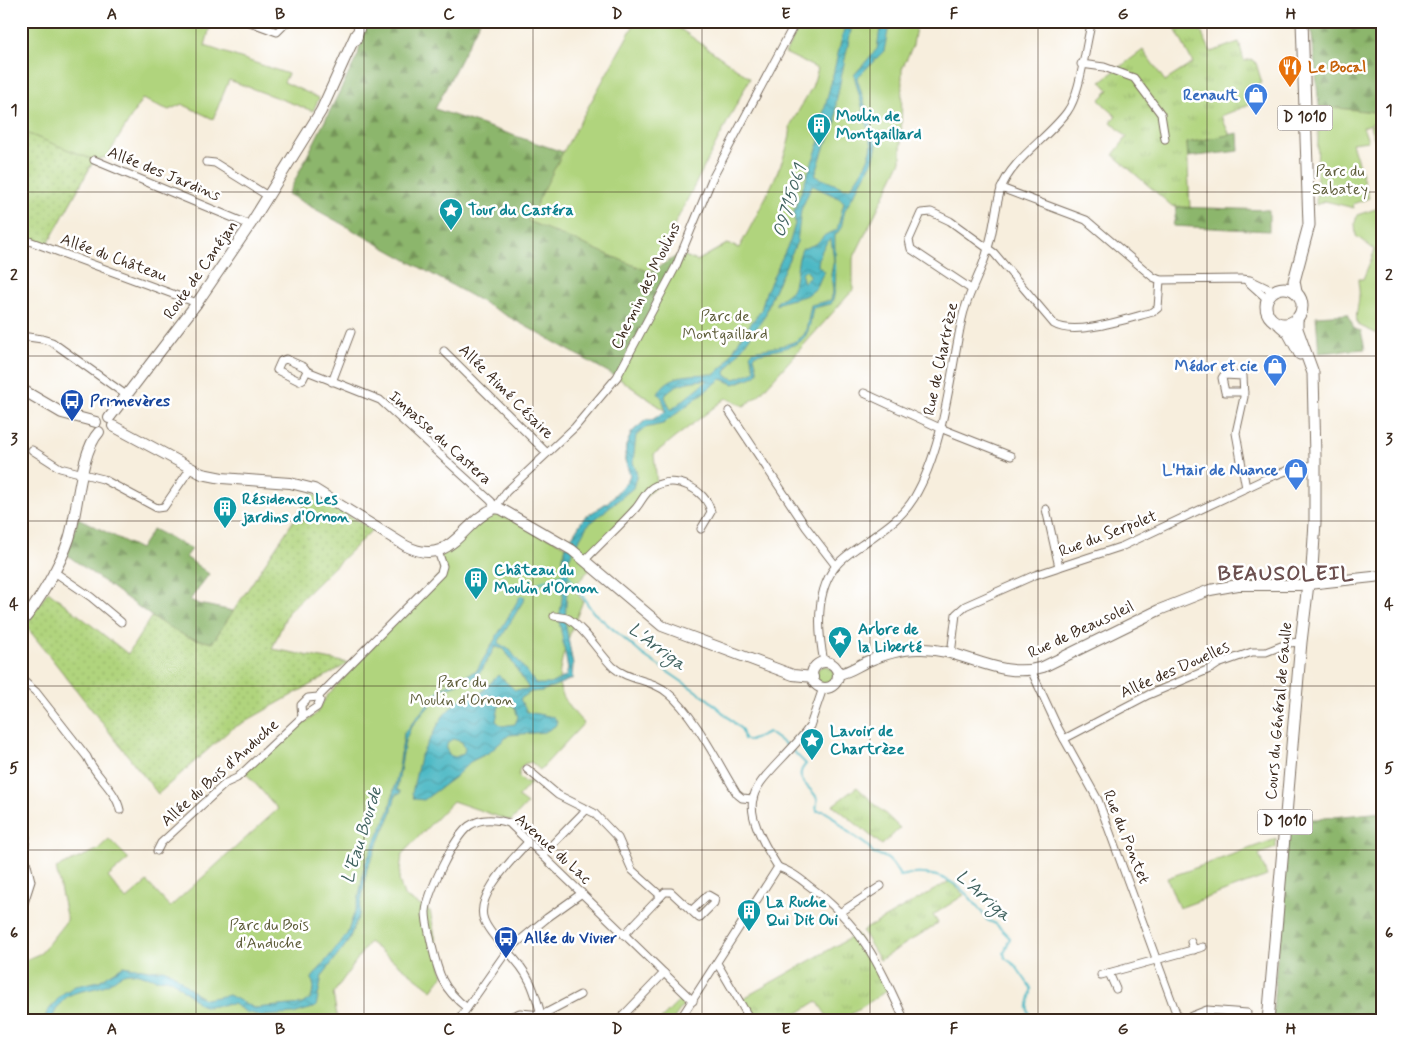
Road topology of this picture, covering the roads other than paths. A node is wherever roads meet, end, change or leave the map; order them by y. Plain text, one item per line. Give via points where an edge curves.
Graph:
1 (247, 21) edge
2 (288, 21) edge
3 (796, 21) edge
4 (1092, 21) edge
5 (1302, 21) edge
6 (357, 26) edge
7 (1081, 64) junction
8 (1164, 139) dead end
9 (94, 160) dead end
10 (206, 162) dead end
11 (1002, 188) junction
12 (268, 196) junction
13 (1308, 215) junction
14 (250, 225) junction
15 (21, 238) edge
16 (988, 249) junction
17 (1160, 280) junction
18 (971, 289) junction
19 (1296, 292) junction
20 (1274, 293) junction
21 (197, 303) junction
22 (1297, 320) junction
23 (1280, 325) junction
24 (351, 332) dead end
25 (21, 336) edge
26 (444, 351) dead end
27 (307, 371) dead end
28 (332, 382) junction
29 (21, 389) edge
30 (1244, 392) dead end
31 (864, 393) dead end
32 (126, 395) junction
33 (729, 411) dead end
34 (111, 422) junction
35 (98, 427) junction
36 (940, 428) junction
37 (32, 450) dead end
38 (1007, 452) dead end
39 (547, 453) junction
40 (1312, 462) junction
41 (190, 469) junction
42 (83, 473) junction
43 (1246, 488) junction
44 (495, 508) junction
45 (1044, 513) dead end
46 (701, 529) dead end
47 (438, 551) junction
48 (585, 560) junction
49 (836, 566) junction
50 (1059, 567) junction
51 (53, 571) junction
52 (1382, 576) edge
53 (1308, 584) junction
54 (554, 616) dead end
55 (121, 622) dead end
56 (21, 623) edge
57 (1301, 642) junction
58 (952, 654) junction
59 (824, 662) junction
60 (1031, 670) junction
61 (838, 674) junction
62 (812, 677) junction
63 (21, 679) edge
64 (823, 688) junction
65 (318, 697) junction
66 (302, 717) junction
67 (1064, 739) junction
68 (527, 769) dead end
69 (753, 799) junction
70 (587, 809) junction
71 (120, 810) dead end
72 (21, 815) edge
73 (528, 842) junction
74 (157, 851) dead end
75 (542, 855) junction
76 (778, 866) junction
77 (882, 886) dead end
78 (582, 894) junction
79 (661, 896) junction
80 (692, 911) dead end
81 (21, 912) edge
82 (841, 912) junction
83 (624, 935) junction
84 (1191, 942) dead end
85 (1203, 947) dead end
86 (507, 950) junction
87 (1194, 950) junction
88 (1157, 960) junction
89 (717, 963) junction
90 (664, 972) junction
91 (1116, 989) dead end
92 (580, 995) dead end
93 (693, 1001) junction
94 (467, 1008) junction
95 (1242, 1016) edge
96 (542, 1018) edge
97 (458, 1021) edge
98 (509, 1021) edge
99 (618, 1021) edge
100 (679, 1021) edge
101 (751, 1021) edge
102 (905, 1021) edge
103 (1179, 1021) edge
104 (1268, 1021) edge

1 - 2 street via 277,32
3 - 39 street, Chemin des Moulins via 712,179 676,266 617,377 586,415
4 - 7 street, Rue de Chartrèze
5 - 13 main road, D 1010
6 - 12 street, Route de Canéjan via 353,53 330,103
7 - 8 street via 1104,66 1134,78 1161,114
7 - 11 street, Rue de Chartrèze via 1076,95 1068,111 1009,174
9 - 14 street, Allée des Jardins
10 - 12 street via 215,163
11 - 16 street, Rue de Chartrèze
11 - 17 street via 1086,220 1152,277
12 - 14 street, Route de Canéjan
13 - 19 main road, D 1010 via 1308,233 1294,281
13 - 20 main road, D 1010 via 1288,275
14 - 21 street, Route de Canéjan
15 - 21 street, Allée du Château
16 - 17 street via 1061,328 1076,329 1153,312 1158,308
16 - 18 street, Rue de Chartrèze
16 - 18 street via 932,212 925,211 918,217 909,240 911,249
17 - 20 street via 1242,278
18 - 36 street, Rue de Chartrèze via 963,313 955,367
19 - 20 main road
19 - 22 main road via 1302,307
20 - 23 main road via 1268,315
21 - 32 street, Route de Canéjan
22 - 23 main road
22 - 40 main road, Cours du Général de Gaulle / D 1010 via 1297,329 1313,373
23 - 40 main road, Cours du Général de Gaulle / D 1010 via 1288,332 1307,374
24 - 28 street
25 - 32 street via 52,342
26 - 39 street, Allée Aimé Césaire
27 - 28 street, Impasse du Castera
28 - 44 street, Impasse du Castera via 380,400
29 - 35 street via 62,413
30 - 43 street via 1236,434
31 - 36 street
32 - 34 street, Route de Canéjan
33 - 49 street via 806,527
34 - 35 street via 108,432
34 - 35 street via 101,416
34 - 41 street
35 - 42 street
36 - 38 street
36 - 49 street, Rue de Chartrèze via 915,496 905,511
37 - 42 street via 60,468
39 - 44 street, Chemin des Moulins via 506,492
40 - 43 street, Rue du Serpolet
40 - 53 main road, Cours du Général de Gaulle / D 1010
40 - 53 main road, Cours du Général de Gaulle / D 1010 via 1315,522
41 - 42 street via 164,507 157,508 103,479
41 - 47 street via 217,478 304,486 328,496 410,548
42 - 51 street via 69,538
43 - 50 street, Rue du Serpolet via 1123,546
44 - 47 street via 486,512 459,539
44 - 48 street
45 - 50 street
46 - 48 street via 711,512 702,494 685,484 657,485
47 - 65 street via 443,566 441,573
48 - 62 street via 662,626 793,675
49 - 59 street, Rue de Chartrèze via 822,596 820,624
50 - 58 street, Rue du Serpolet via 960,610 955,618
51 - 55 street
51 - 56 street
52 - 53 street, Rue de Beausoleil
53 - 57 main road, Cours du Général de Gaulle / D 1010
53 - 60 street, Rue de Beausoleil via 1238,585 1210,590 1159,610
54 - 69 street via 568,618 615,669 657,685 673,697 707,743 737,794
57 - 67 street, Allée des Douelles via 1266,652 1252,652 1218,664 1126,706
57 - 104 main road, Cours du Général de Gaulle / D 1010
58 - 60 street, Rue de Beausoleil via 999,669
58 - 61 street, Rue de Beausoleil via 925,649 905,650
59 - 61 street via 835,666
59 - 62 street via 815,668
60 - 67 street, Rue du Pontet
61 - 64 street via 833,685
62 - 64 street
63 - 71 street via 36,692 87,758 118,802
64 - 69 street via 810,726 761,780
65 - 66 street, Allée du Bois d'Anduche via 317,706
65 - 66 street via 308,698 302,704
66 - 74 street, Allée du Bois d'Anduche via 161,843
67 - 88 street, Rue du Pontet via 1098,800
68 - 70 street via 558,795
69 - 76 street via 757,829
70 - 75 street
70 - 79 street via 614,833 632,870
72 - 81 street via 26,837 24,853 31,881
73 - 75 street, Avenue du Lac
73 - 86 street via 502,871 483,904 483,919
73 - 94 street, Avenue du Lac via 509,824 489,819 474,823 457,840 430,896 426,917 439,976 453,996
75 - 78 street, Avenue du Lac
76 - 82 street via 795,875
76 - 89 street
77 - 82 street
78 - 83 street, Avenue du Lac
78 - 86 street
79 - 80 street via 671,892
79 - 83 street
82 - 102 street via 871,950
83 - 90 street, Avenue du Lac
84 - 87 street
85 - 87 street
86 - 94 street
86 - 96 street via 523,967 535,990
87 - 88 street
88 - 91 street via 1105,974
88 - 103 street, Rue du Pontet
89 - 93 street
89 - 101 street
90 - 93 street, Avenue du Lac
90 - 99 street
92 - 96 street
93 - 100 street
94 - 97 street
95 - 103 street via 1207,1010
96 - 98 street via 520,1013 510,1016

